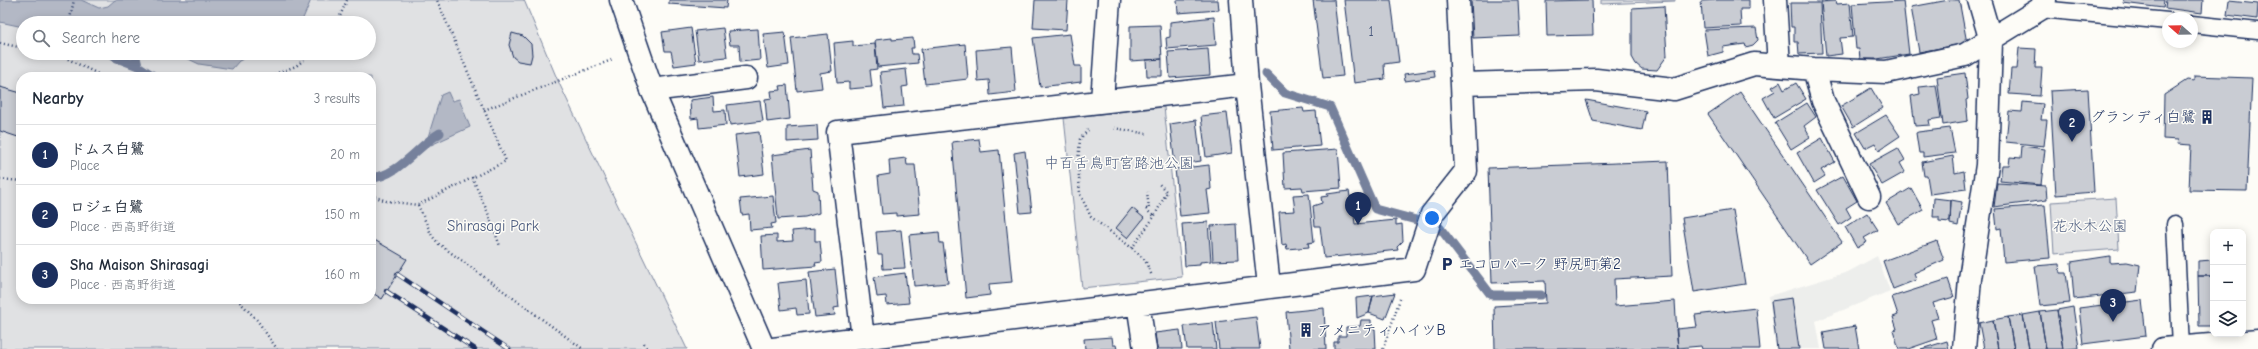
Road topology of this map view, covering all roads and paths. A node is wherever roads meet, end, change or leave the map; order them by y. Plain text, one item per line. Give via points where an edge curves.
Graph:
1 (74, 0) edge
2 (347, 0) edge
3 (436, 0) edge
4 (621, 0) edge
5 (1109, 0) edge
6 (1241, 0) edge
7 (1458, 0) edge
8 (1774, 0) edge
9 (1979, 0) edge
10 (2042, 4) edge
11 (71, 16) edge
12 (340, 16) edge
13 (2162, 20) edge
14 (2198, 25) edge
15 (2258, 31) edge
16 (1991, 41) junction
17 (0, 43) edge
18 (16, 46) edge
19 (637, 48) junction
20 (72, 60) edge
21 (304, 60) edge
22 (1779, 66) junction
23 (1814, 69) junction
24 (95, 72) edge
25 (280, 72) edge
26 (746, 78) dead end
27 (1462, 84) junction
28 (1247, 85) junction
29 (652, 90) junction
30 (1102, 101) junction
31 (484, 110) junction
32 (1092, 124) dead end
33 (1106, 126) dead end
34 (1148, 134) dead end
35 (472, 176) junction
36 (0, 179) edge
37 (16, 181) edge
38 (1159, 184) dead end
39 (1147, 192) dead end
40 (1870, 196) dead end
41 (376, 197) edge
42 (418, 206) junction
43 (1154, 217) junction
44 (2175, 224) dead end
45 (500, 246) dead end
46 (1132, 248) junction
47 (1405, 270) junction
48 (1154, 280) dead end
49 (1269, 286) junction
50 (1138, 303) junction
51 (242, 304) edge
52 (863, 338) junction
53 (2258, 341) edge
54 (644, 343) dead end
55 (2172, 348) edge
56 (277, 349) edge
57 (583, 349) edge
58 (646, 349) edge
59 (764, 349) edge
60 (773, 349) edge
61 (1145, 349) edge
62 (1383, 349) edge
63 (1964, 349) edge

1 - 11 path
2 - 12 path
3 - 31 path
4 - 19 street
5 - 30 street
6 - 28 street
7 - 27 street
8 - 22 street
9 - 16 street
10 - 13 lane
10 - 16 street
14 - 15 lane
16 - 23 street via 1965,55 1886,72
16 - 63 street via 1987,165 1970,279
17 - 18 path
19 - 29 street
19 - 31 path
20 - 24 path
21 - 25 path
22 - 23 street
22 - 27 street via 1754,64 1674,88 1596,80
23 - 40 street via 1823,101
26 - 29 street
27 - 47 street via 1466,171 1432,214 1414,269
28 - 30 street
28 - 49 street
29 - 59 street
30 - 52 street via 838,132
31 - 35 path via 506,161
32 - 46 path via 1080,139 1080,194 1091,217
33 - 34 path
35 - 42 path
35 - 45 path
36 - 37 path
38 - 43 path via 1168,192
39 - 43 path via 1149,209 1146,209
41 - 42 path
42 - 57 path via 432,236 439,244
43 - 46 path
44 - 55 lane
46 - 48 path via 1145,260
47 - 49 street
47 - 62 path via 1406,284
49 - 50 street
50 - 52 street
50 - 61 street
51 - 56 path via 257,320
52 - 60 street
53 - 55 street
54 - 58 path

